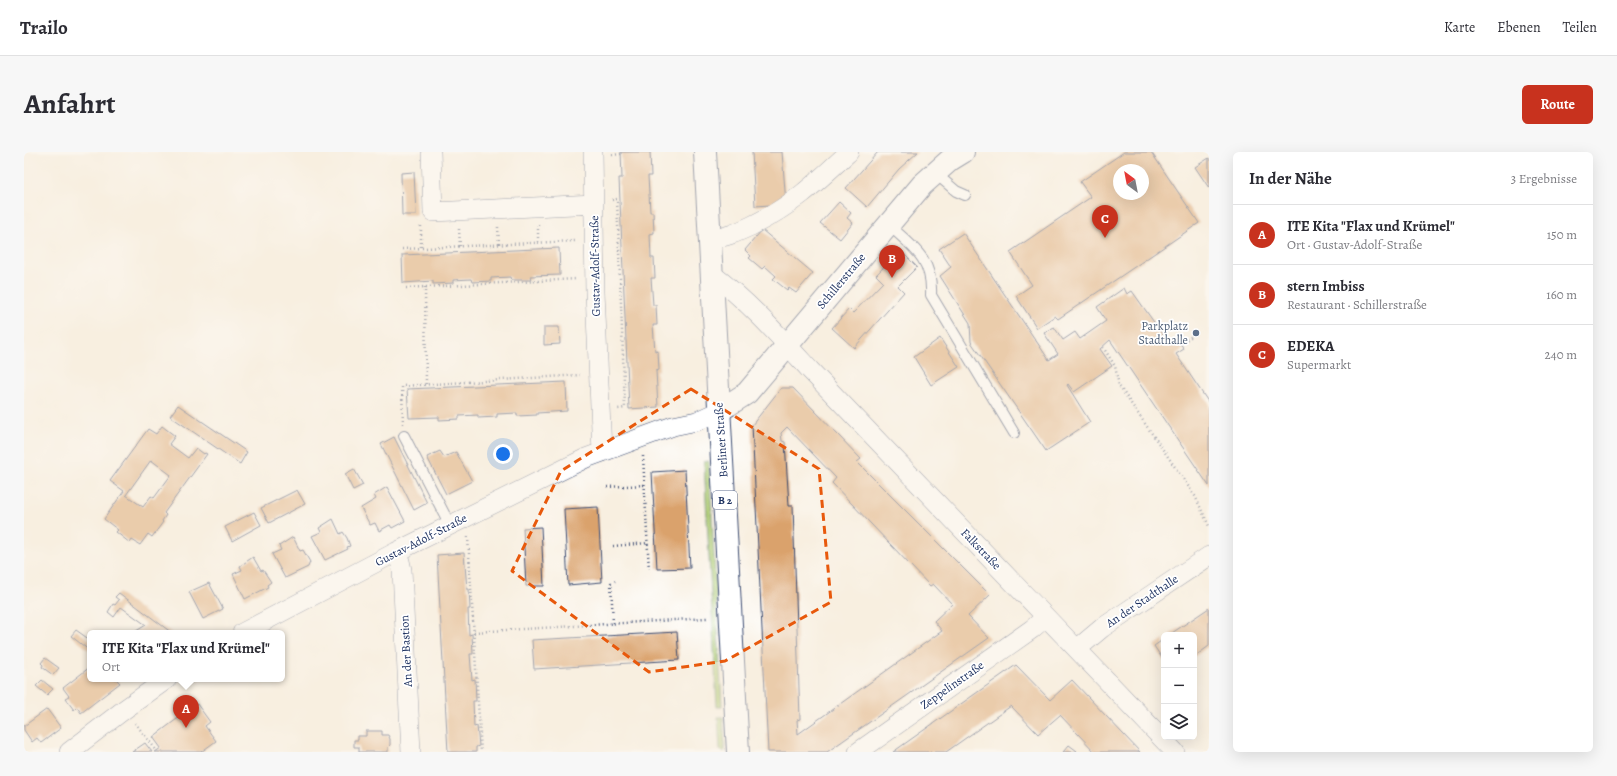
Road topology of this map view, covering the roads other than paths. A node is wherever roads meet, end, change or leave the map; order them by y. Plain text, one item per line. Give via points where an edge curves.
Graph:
1 (430, 152) edge
2 (593, 152) edge
3 (705, 152) edge
4 (849, 152) edge
5 (964, 152) edge
6 (935, 173) junction
7 (965, 195) dead end
8 (594, 203) junction
9 (889, 225) junction
10 (710, 239) junction
11 (712, 274) junction
12 (787, 345) junction
13 (720, 411) junction
14 (1014, 433) dead end
15 (404, 436) road end
16 (602, 452) junction
17 (457, 521) junction
18 (396, 552) junction
19 (1209, 556) edge
20 (1046, 617) junction
21 (248, 630) edge
22 (1077, 649) junction
23 (163, 682) edge
24 (69, 752) edge
25 (411, 752) edge
26 (738, 752) edge
27 (858, 752) edge
28 (1175, 752) edge

1 - 8 street, Gustav-Adolf-Straße via 433,212
2 - 8 street
3 - 10 main road, Berliner Straße / B 2
4 - 10 street via 811,188 789,204 731,235
5 - 6 main road, Schillerstraße
6 - 7 lane
6 - 9 main road, Schillerstraße
8 - 16 street, Gustav-Adolf-Straße
9 - 12 main road, Schillerstraße
9 - 14 lane via 916,250 929,268 931,295
10 - 11 main road, Berliner Straße / B 2
11 - 12 street via 735,291
11 - 13 main road, Berliner Straße / B 2
12 - 13 main road, Schillerstraße via 747,393
12 - 20 street, Falkstraße
13 - 16 street, Gustav-Adolf-Straße
13 - 26 main road, Berliner Straße / B 2
15 - 17 lane
16 - 17 street, Gustav-Adolf-Straße
17 - 18 street, Gustav-Adolf-Straße
18 - 21 street, Gustav-Adolf-Straße
18 - 25 street, An der Bastion via 402,570
19 - 22 street, An der Stadthalle via 1102,628
20 - 22 street, Falkstraße
20 - 27 street, Zeppelinstraße
22 - 28 street, Falkstraße
23 - 24 street

